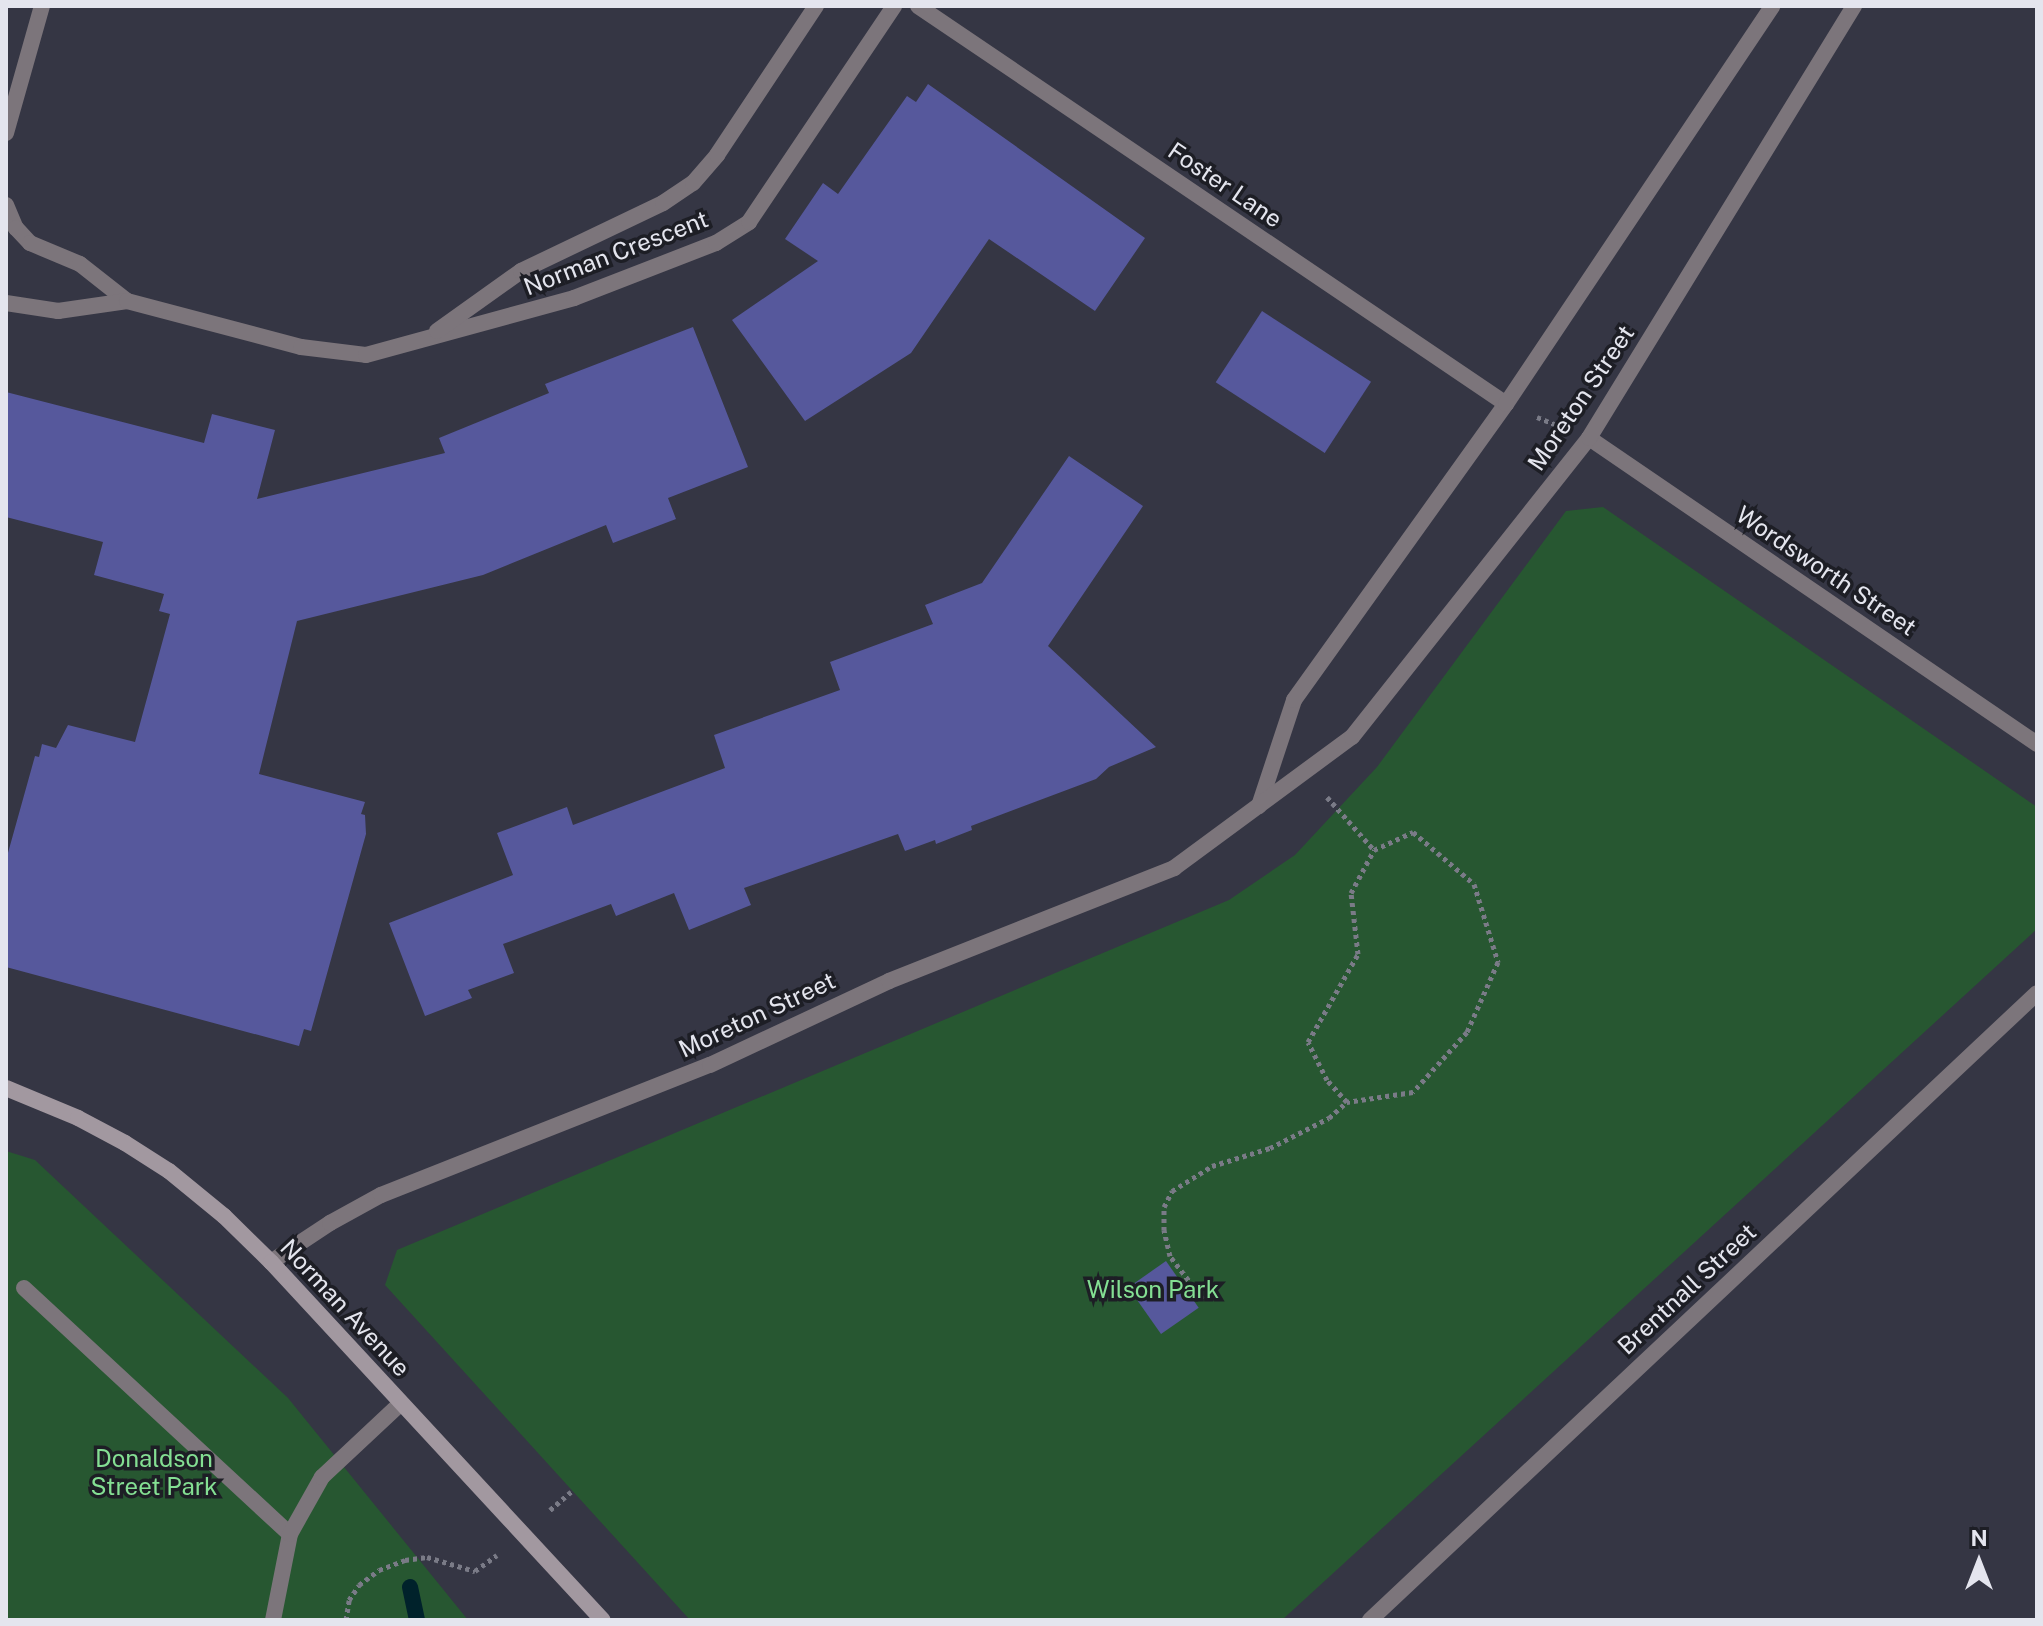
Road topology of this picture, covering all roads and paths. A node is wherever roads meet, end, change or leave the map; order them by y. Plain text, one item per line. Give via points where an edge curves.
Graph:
1 (42, 6) edge
2 (816, 6) edge
3 (894, 6) edge
4 (918, 6) edge
5 (1772, 6) edge
6 (1854, 6) edge
7 (6, 133) edge
8 (6, 205) edge
9 (127, 301) junction
10 (6, 303) edge
11 (429, 337) junction
12 (1506, 404) junction
13 (1589, 438) junction
14 (2037, 744) edge
15 (1304, 772) junction
16 (1259, 806) junction
17 (1374, 850) junction
18 (2037, 993) edge
19 (6, 1088) edge
20 (1347, 1102) junction
21 (271, 1262) junction
22 (24, 1288) dead end
23 (1203, 1299) dead end
24 (400, 1404) junction
25 (571, 1492) dead end
26 (290, 1534) junction
27 (523, 1534) junction
28 (273, 1620) edge
29 (346, 1620) edge
30 (603, 1620) edge
31 (1370, 1620) edge

1 - 7 street
2 - 11 street, Norman Crescent via 693,183 663,203 521,271
3 - 11 street, Norman Crescent via 757,213 741,229 574,298
4 - 12 street, Foster Lane
5 - 12 street
6 - 13 street, Moreton Street
8 - 9 street, Norman Crescent via 30,243 80,264
9 - 10 street, Norman Crescent via 58,311
9 - 11 street, Norman Crescent via 331,352 376,354
12 - 13 path
12 - 16 street via 1294,700
13 - 14 street, Wordsworth Street
13 - 15 street, Moreton Street via 1352,737
15 - 16 street, Moreton Street
15 - 17 path
16 - 21 street, Moreton Street via 1174,868 889,981 710,1065 381,1195
17 - 20 path via 1351,893 1358,954 1308,1042 1327,1080
17 - 20 path via 1413,832 1474,884 1498,962 1467,1032 1413,1092
18 - 31 street, Brentnall Street
19 - 21 street, Norman Avenue via 78,1118 147,1157 224,1216
20 - 23 path via 1329,1118 1270,1148 1212,1166 1172,1191 1164,1207 1170,1256
21 - 24 street, Norman Avenue
22 - 26 street
24 - 26 street via 322,1477
24 - 27 street, Norman Avenue
25 - 27 path
26 - 28 street
27 - 29 path via 475,1571 427,1557 379,1570 349,1600
27 - 30 street, Norman Avenue

